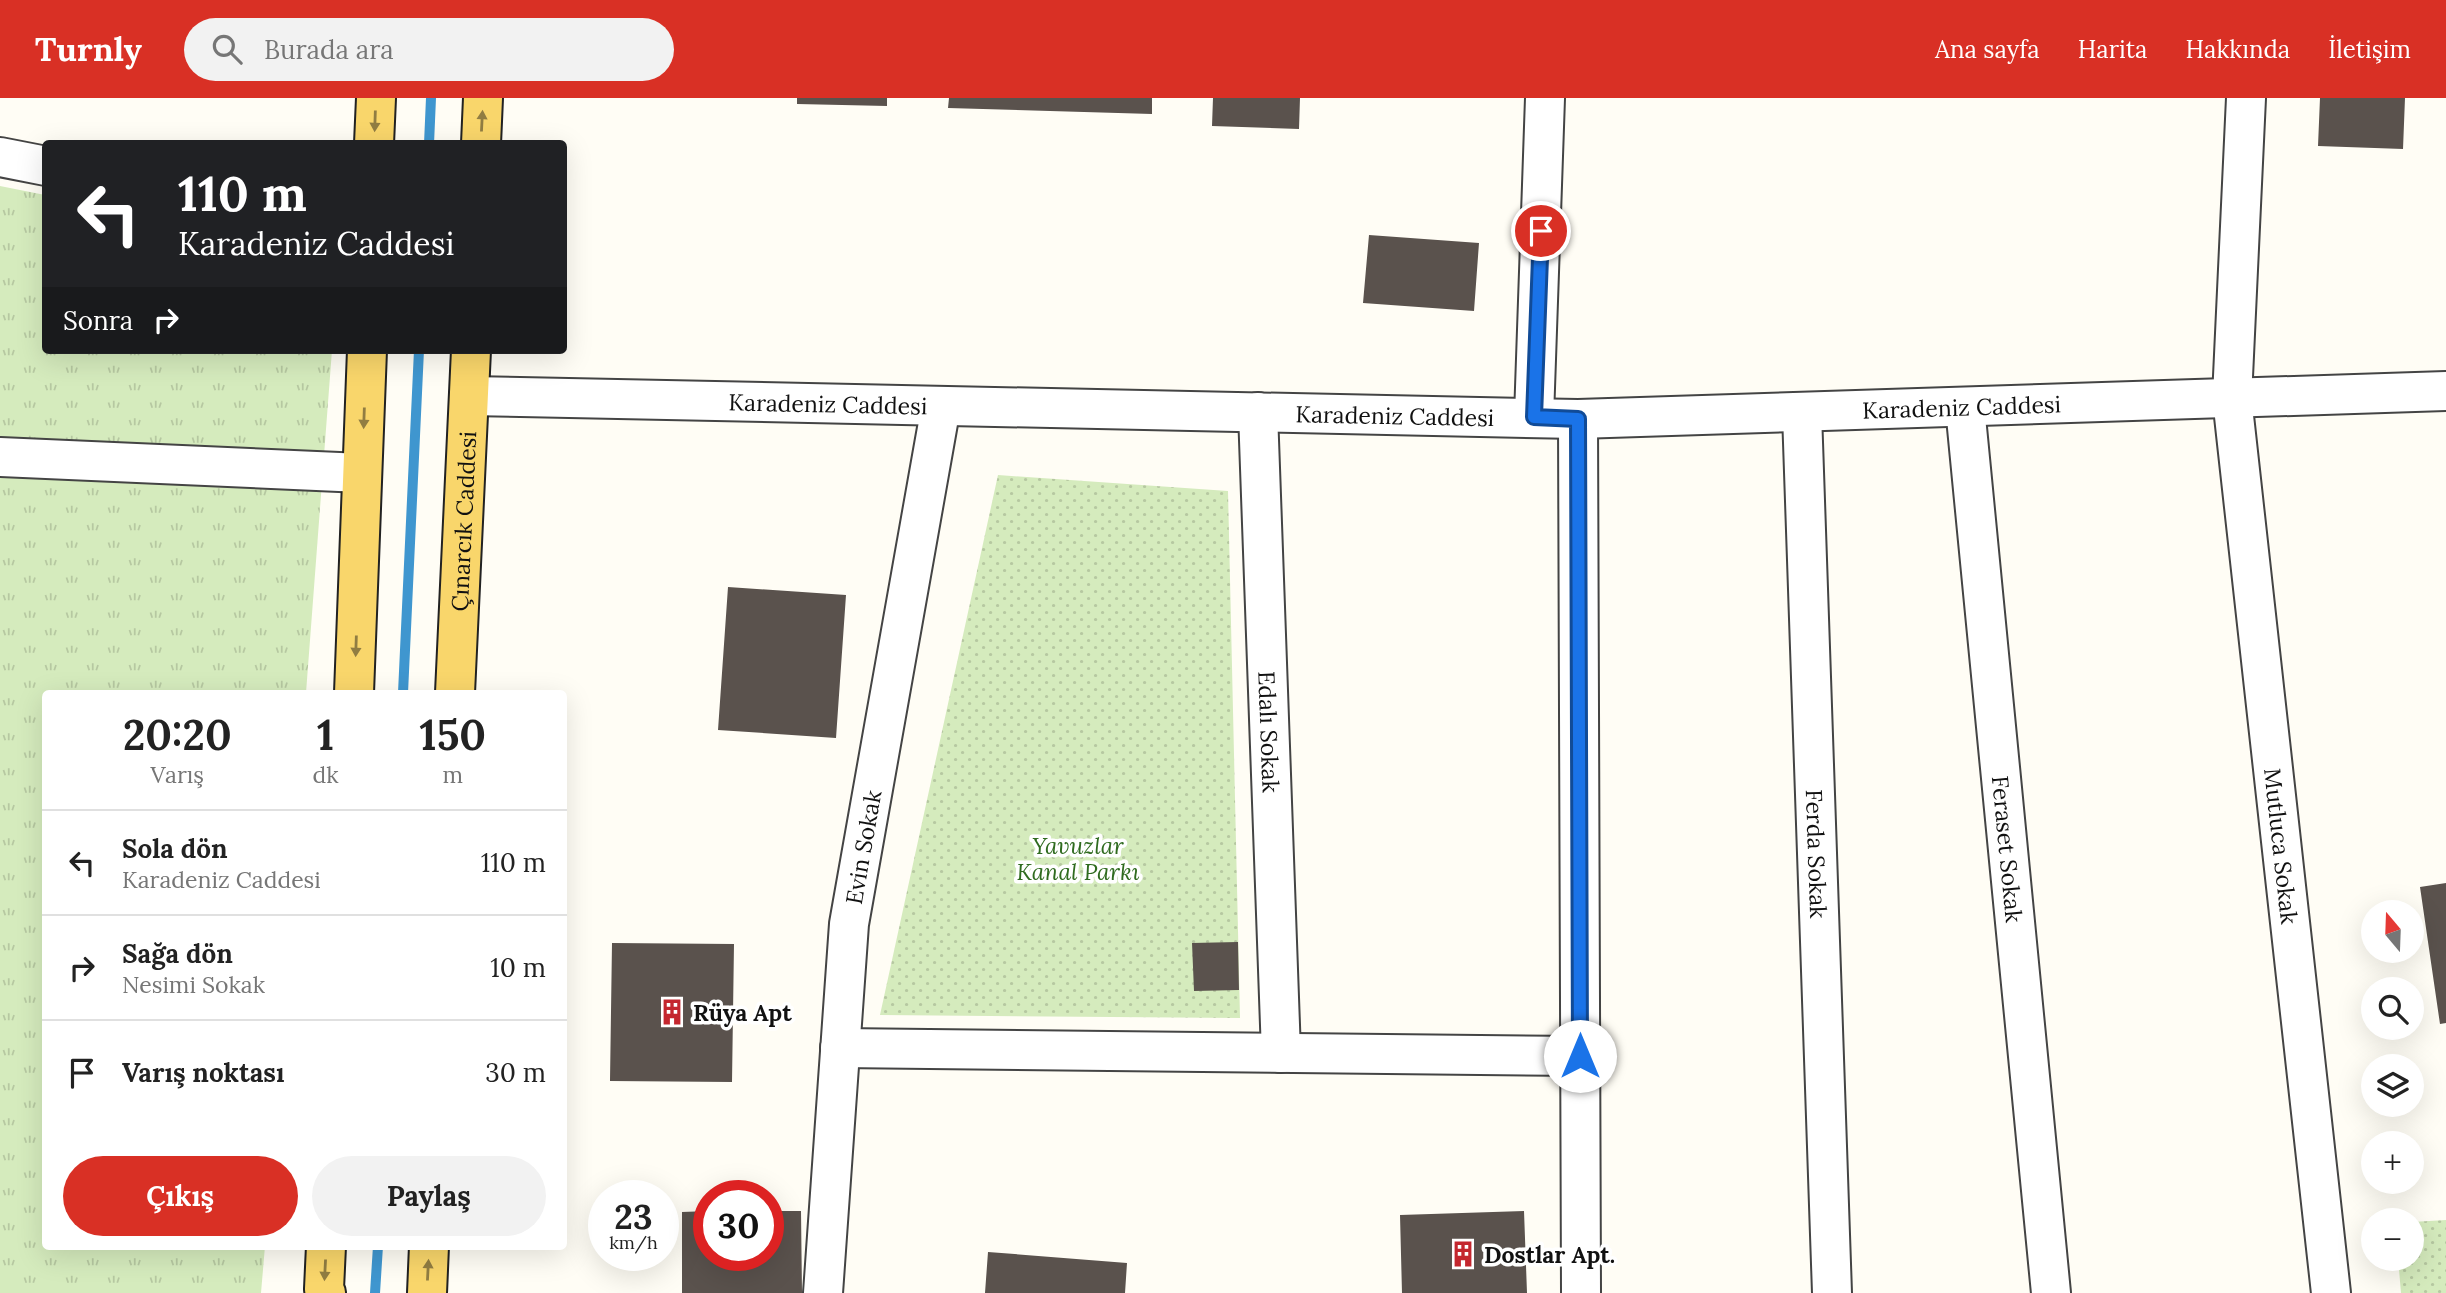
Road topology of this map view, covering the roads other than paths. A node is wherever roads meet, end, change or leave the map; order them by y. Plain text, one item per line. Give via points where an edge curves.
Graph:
1 (376, 98) edge
2 (483, 98) edge
3 (1545, 98) edge
4 (2246, 98) edge
5 (374, 140) edge
6 (481, 140) edge
7 (1, 150) edge
8 (42, 165) edge
9 (367, 354) edge
10 (471, 354) edge
11 (2446, 391) edge
12 (469, 396) junction
13 (2232, 398) junction
14 (941, 406) junction
15 (1965, 407) junction
16 (1258, 412) junction
17 (1802, 413) junction
18 (1534, 417) junction
19 (1578, 419) junction
20 (0, 457) edge
21 (362, 473) junction
22 (354, 690) edge
23 (455, 690) edge
24 (840, 1048) junction
25 (1281, 1053) junction
26 (1580, 1056) junction
27 (326, 1250) edge
28 (429, 1250) edge
29 (326, 1293) edge
30 (427, 1293) edge
31 (823, 1293) edge
32 (1581, 1293) edge
33 (1832, 1293) edge
34 (2051, 1293) edge
35 (2331, 1293) edge

1 -> 5 main road
6 -> 2 main road
3 - 18 street
4 - 13 street, Mutluca Sokak
7 - 8 street
9 -> 21 main road
10 - 12 main road, Çınarcık Caddesi
11 - 13 street, Karadeniz Caddesi
12 - 14 street, Karadeniz Caddesi
12 - 23 main road, Çınarcık Caddesi
13 - 15 street, Karadeniz Caddesi
13 - 35 street, Mutluca Sokak
14 - 16 street, Karadeniz Caddesi
14 - 24 street, Evin Sokak via 849,924
15 - 17 street, Karadeniz Caddesi
15 - 34 street, Feraset Sokak
16 - 18 street, Karadeniz Caddesi
16 - 25 street, Edalı Sokak
17 - 19 street, Karadeniz Caddesi
17 - 33 street, Ferda Sokak
18 - 19 street, Karadeniz Caddesi
19 - 26 street
20 - 21 street
21 -> 22 main road
24 - 25 street
24 - 31 street, Evin Sokak
25 - 26 street
26 - 32 street
27 -> 29 main road
30 -> 28 main road

